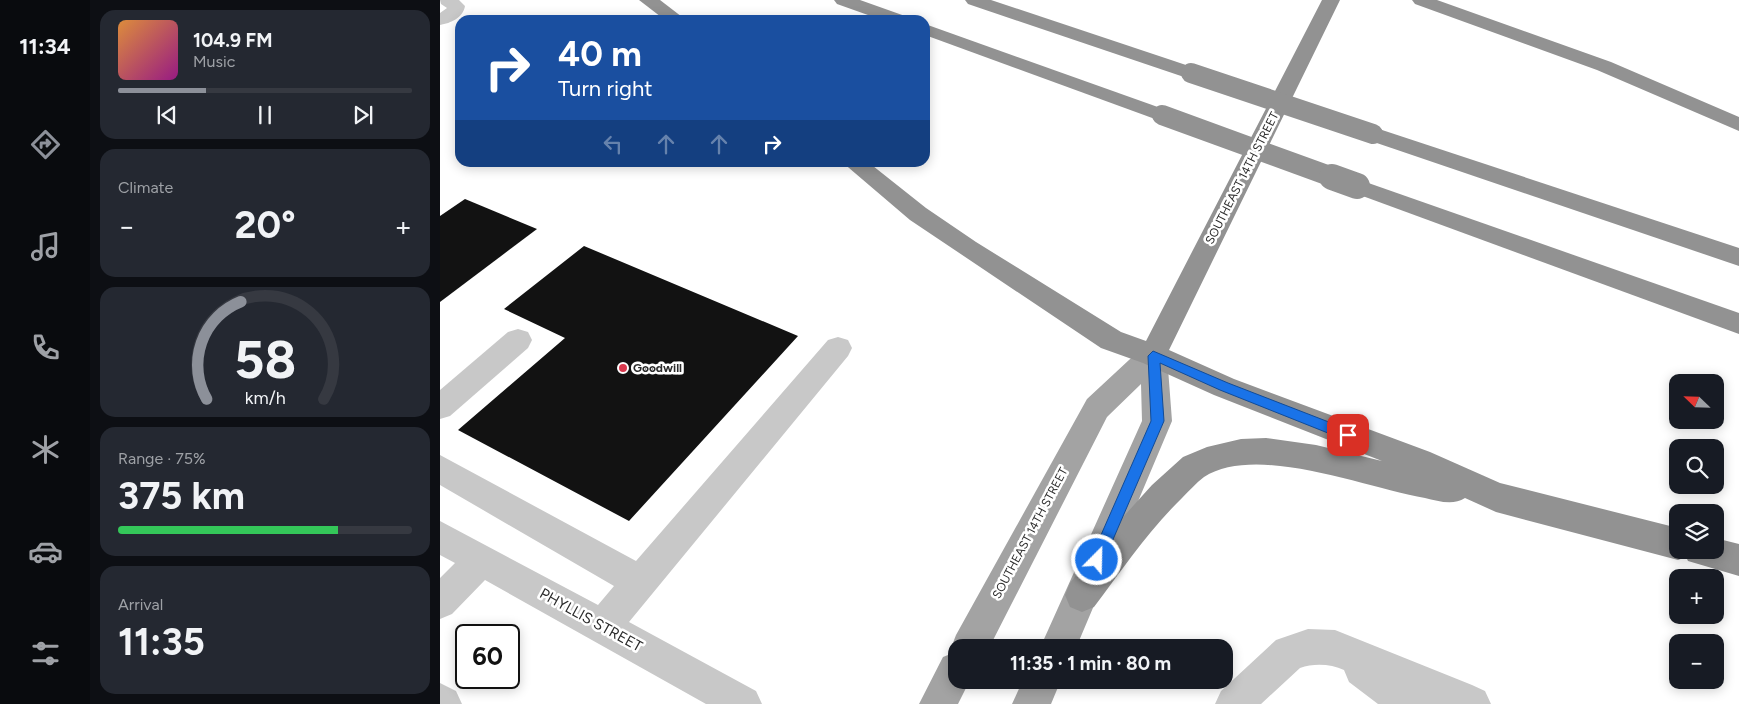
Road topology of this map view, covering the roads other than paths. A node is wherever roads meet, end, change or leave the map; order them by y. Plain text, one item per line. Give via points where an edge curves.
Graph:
1 (447, 0) edge
2 (648, 0) edge
3 (844, 0) edge
4 (974, 0) edge
5 (1331, 0) edge
6 (1421, 0) edge
7 (670, 15) edge
8 (885, 15) edge
9 (440, 20) edge
10 (930, 31) edge
11 (1739, 125) edge
12 (859, 167) edge
13 (1739, 257) edge
14 (1739, 324) edge
15 (518, 340) dead end
16 (838, 348) dead end
17 (1153, 356) junction
18 (440, 406) edge
19 (440, 470) edge
20 (1496, 497) junction
21 (440, 537) edge
22 (1669, 542) edge
23 (1724, 556) edge
24 (482, 560) junction
25 (1739, 560) edge
26 (640, 582) junction
27 (1082, 595) junction
28 (440, 602) edge
29 (603, 626) junction
30 (973, 639) edge
31 (1062, 639) edge
32 (1335, 648) junction
33 (948, 685) edge
34 (1039, 689) edge
35 (440, 702) edge
36 (443, 704) edge
37 (743, 704) edge
38 (938, 704) edge
39 (1032, 704) edge
40 (1234, 704) edge
41 (1409, 704) edge
42 (1472, 704) edge

1 - 9 street via 456,6 455,12
2 - 7 highway
3 - 8 highway
4 - 13 highway, bridge
5 - 17 highway, SOUTHEAST 14TH STREET
6 - 11 highway via 1604,66
10 - 14 highway, bridge
12 - 17 highway via 967,248 1111,340
15 - 18 street
16 - 26 street
17 - 20 highway via 1418,462
17 - 27 main road via 1158,421
17 - 30 main road, SOUTHEAST 14TH STREET via 1097,408
19 - 26 street
20 - 22 highway
20 - 27 highway via 1388,477 1305,456 1259,451 1221,456 1193,468 1168,490
21 - 24 street, PHYLLIS STREET
23 - 25 highway
24 - 28 street
24 - 29 street, PHYLLIS STREET
26 - 29 street
27 - 31 main road
29 - 37 street, PHYLLIS STREET
32 - 40 street via 1308,647 1289,652
32 - 41 street
32 - 42 street
33 - 38 main road
34 - 39 main road
35 - 36 street

